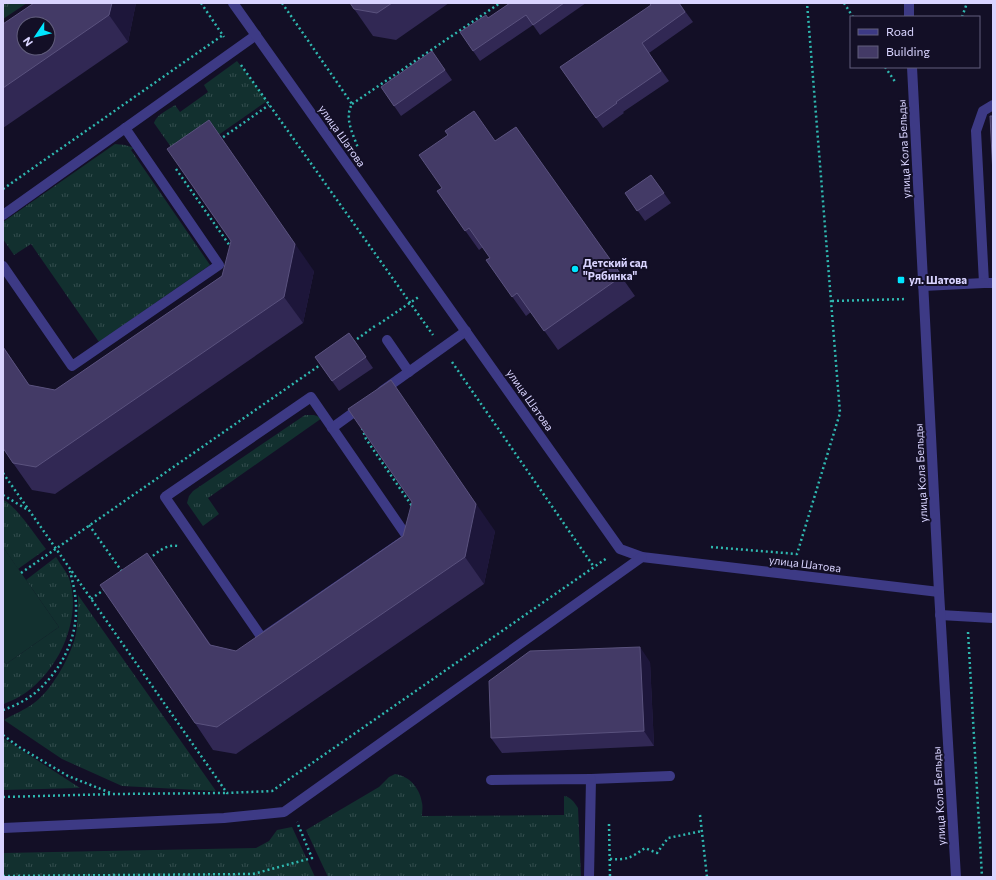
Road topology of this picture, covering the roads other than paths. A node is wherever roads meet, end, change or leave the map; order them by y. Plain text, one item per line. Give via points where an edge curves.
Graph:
1 (233, 3) edge
2 (909, 3) edge
3 (909, 16) edge
4 (256, 35) junction
5 (912, 68) edge
6 (993, 105) edge
7 (125, 128) junction
8 (3, 215) edge
9 (3, 266) edge
10 (988, 283) edge
11 (923, 286) junction
12 (466, 331) junction
13 (387, 340) dead end
14 (409, 372) junction
15 (332, 428) junction
16 (642, 557) junction
17 (939, 592) junction
18 (940, 615) junction
19 (993, 618) edge
20 (670, 776) dead end
21 (591, 779) junction
22 (491, 780) dead end
23 (3, 828) edge
24 (589, 877) edge
25 (956, 877) edge

1 - 4 street, улица Шатова
2 - 3 street
4 - 7 street
4 - 12 street, улица Шатова
5 - 11 street, улица Кола Бельды
6 - 10 street via 983,111 976,131
7 - 8 street
7 - 9 street via 219,265 72,366
10 - 11 street
11 - 17 street, улица Кола Бельды
12 - 14 street
12 - 16 street, улица Шатова via 620,548
13 - 14 street
14 - 15 street
15 - 15 street via 311,397 165,497 262,638 408,538
16 - 17 street, улица Шатова
16 - 23 street via 284,812 224,818
17 - 18 street, улица Кола Бельды
18 - 19 street
18 - 25 street, улица Кола Бельды
20 - 21 street
21 - 22 street
21 - 24 street

